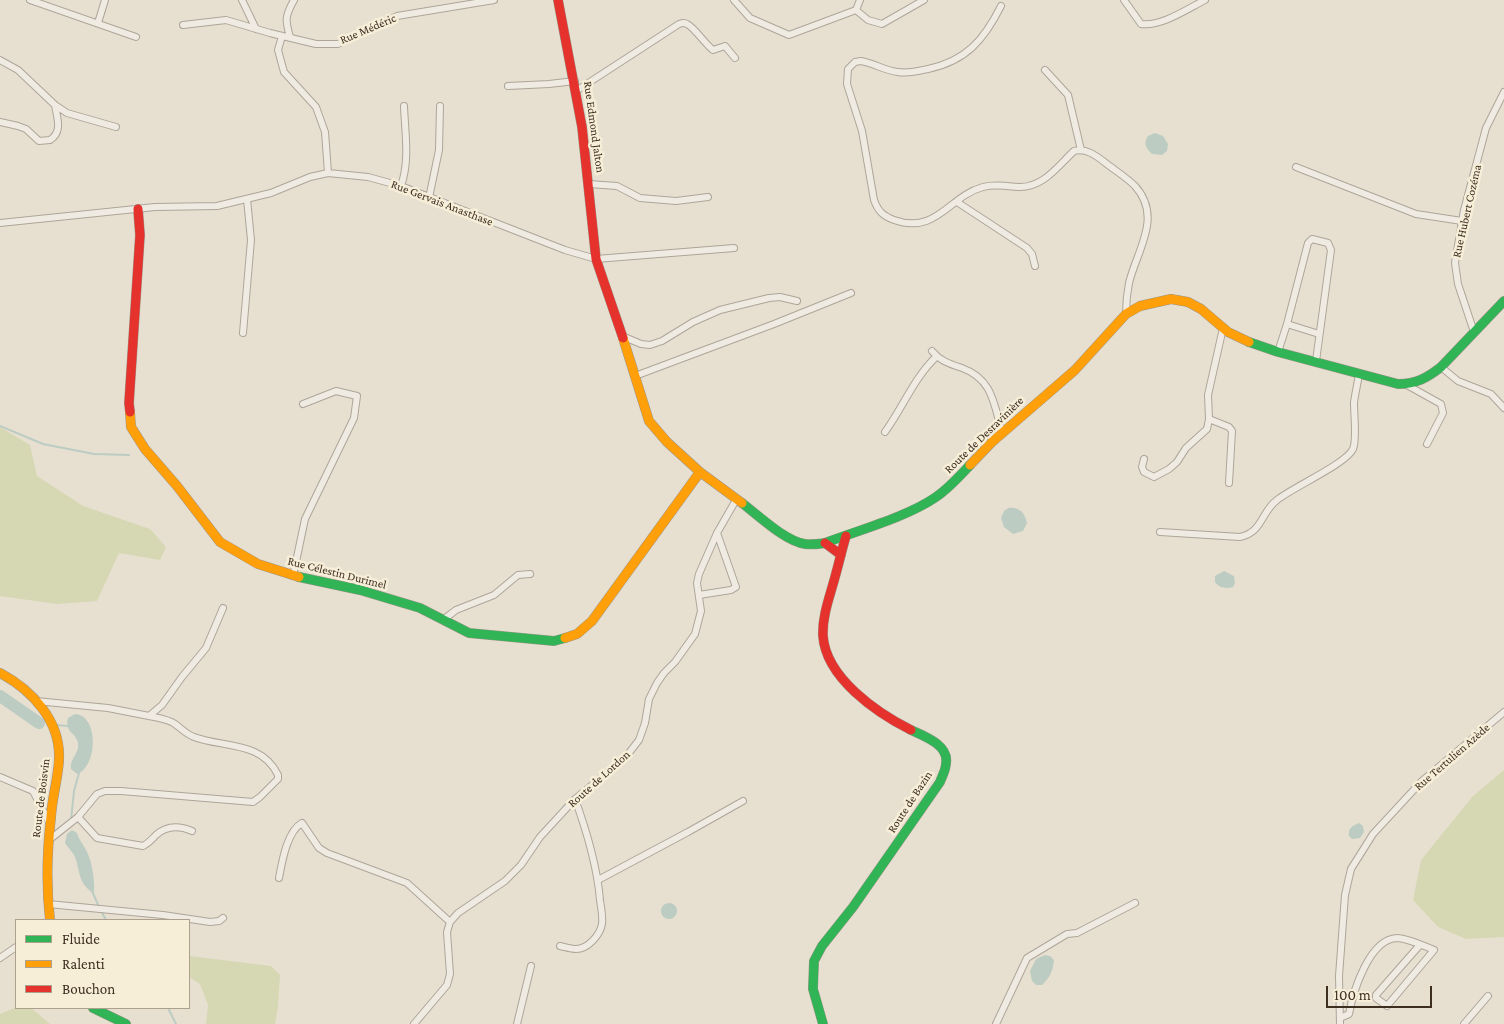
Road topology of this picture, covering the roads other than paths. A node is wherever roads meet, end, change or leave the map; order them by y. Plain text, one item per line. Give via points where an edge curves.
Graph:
1 (30, 0) edge
2 (105, 0) edge
3 (242, 0) edge
4 (294, 0) edge
5 (494, 0) edge
6 (558, 0) edge
7 (734, 0) edge
8 (860, 0) edge
9 (924, 0) edge
10 (1124, 0) edge
11 (1205, 0) edge
12 (1001, 6) dead end
13 (856, 10) junction
14 (98, 23) junction
15 (183, 25) dead end
16 (256, 29) junction
17 (282, 36) junction
18 (136, 37) dead end
19 (290, 37) junction
20 (735, 58) dead end
21 (0, 60) edge
22 (1045, 70) dead end
23 (575, 81) junction
24 (508, 86) dead end
25 (576, 91) junction
26 (1504, 92) edge
27 (55, 105) junction
28 (404, 106) dead end
29 (440, 106) dead end
30 (0, 122) edge
31 (116, 127) dead end
32 (1081, 150) junction
33 (1296, 167) dead end
34 (328, 173) junction
35 (589, 184) junction
36 (401, 186) junction
37 (708, 197) dead end
38 (429, 198) junction
39 (247, 199) junction
40 (957, 202) junction
41 (138, 209) junction
42 (1462, 221) junction
43 (0, 223) edge
44 (734, 248) dead end
45 (596, 259) junction
46 (1035, 266) dead end
47 (851, 293) dead end
48 (797, 301) dead end
49 (1504, 301) edge
50 (1126, 314) junction
51 (1287, 324) junction
52 (1223, 328) junction
53 (1474, 332) junction
54 (243, 333) dead end
55 (1319, 334) junction
56 (622, 336) junction
57 (1278, 352) junction
58 (1316, 361) junction
59 (1441, 367) junction
60 (1359, 373) junction
61 (635, 376) junction
62 (1404, 384) junction
63 (303, 404) dead end
64 (1504, 408) edge
65 (1209, 419) junction
66 (885, 432) dead end
67 (1002, 432) junction
68 (1427, 444) dead end
69 (1144, 459) dead end
70 (700, 472) junction
71 (1229, 483) dead end
72 (736, 500) junction
73 (1160, 532) dead end
74 (717, 533) junction
75 (846, 536) junction
76 (825, 543) junction
77 (841, 555) junction
78 (530, 574) dead end
79 (293, 576) junction
80 (699, 595) junction
81 (223, 608) dead end
82 (443, 620) junction
83 (0, 673) edge
84 (36, 700) junction
85 (1504, 712) edge
86 (149, 716) junction
87 (0, 776) edge
88 (575, 799) junction
89 (743, 801) dead end
90 (78, 816) junction
91 (50, 823) junction
92 (192, 830) dead end
93 (49, 840) junction
94 (279, 878) dead end
95 (598, 880) junction
96 (1135, 903) dead end
97 (48, 904) junction
98 (223, 918) dead end
99 (50, 919) edge
100 (450, 922) junction
101 (560, 946) dead end
102 (1419, 946) junction
103 (15, 948) edge
104 (0, 958) edge
105 (531, 966) dead end
106 (1488, 996) dead end
107 (95, 1009) edge
108 (1340, 1021) edge
109 (126, 1024) edge
110 (414, 1024) edge
111 (517, 1024) edge
112 (823, 1024) edge
113 (996, 1024) edge
114 (1464, 1024) edge

1 - 14 street
2 - 14 street
3 - 16 street
4 - 19 street via 286,14
5 - 19 street, Rue Médéric via 397,16 338,44 316,44
6 - 23 street, Rue Edmond Jalton
7 - 13 street via 750,18 789,35
8 - 13 street
9 - 13 street via 882,24 868,20
10 - 11 street via 1135,18 1148,25
12 - 40 street via 980,40 956,61 945,66 898,72 861,61 848,69 847,84 862,131 874,200 880,213 886,218 917,224 928,221
14 - 18 street
15 - 16 street, Rue Médéric via 226,20
16 - 17 street, Rue Médéric
17 - 19 street, Rue Médéric
17 - 34 street via 278,50 284,72 316,107 325,132
20 - 25 street via 725,46 713,50 683,23
21 - 27 street via 18,70
22 - 32 street via 1068,95
23 - 24 street
23 - 25 street, Rue Edmond Jalton
25 - 35 street, Rue Edmond Jalton
26 - 42 street, Rue Hubert Cozéma via 1486,128
27 - 30 street via 58,134 50,140 40,141 18,126
27 - 31 street via 66,113
28 - 36 street via 407,144
29 - 38 street via 439,150
32 - 40 street via 1074,151 1043,181 1032,186 983,187
32 - 50 street via 1098,157 1135,186 1149,216 1129,283
33 - 42 street via 1416,214
34 - 36 street, Rue Gervais Anasthase via 368,177
34 - 39 street, Rue Gervais Anasthase
35 - 37 street via 617,186 640,198 676,201
35 - 45 street, Rue Edmond Jalton
36 - 38 street, Rue Gervais Anasthase
38 - 45 street, Rue Gervais Anasthase
39 - 41 street, Rue Gervais Anasthase via 217,206
39 - 54 street via 251,240
40 - 46 street via 1027,248
41 - 43 street, Rue Gervais Anasthase
41 - 79 street, Rue Célestin Durimel via 140,235 131,427 220,542 258,564
42 - 53 street, Rue Hubert Cozéma via 1455,263 1458,284
44 - 45 street, Rue Gervais Anasthase
45 - 56 street, Route de Desravinière
47 - 61 street
48 - 56 street via 768,298 720,310 650,345
49 - 53 street
50 - 52 street, Route de Desravinière via 1157,300 1171,299 1188,302 1201,309
50 - 67 street, Route de Desravinière via 1075,370
51 - 55 street
51 - 55 street via 1312,238 1328,243 1331,250
51 - 57 street
52 - 57 street, Route de Desravinière via 1244,340
52 - 65 street via 1208,395
53 - 59 street
55 - 58 street
56 - 61 street, Route de Desravinière
57 - 58 street, Route de Desravinière
58 - 60 street, Route de Desravinière
59 - 62 street via 1416,382
59 - 64 street via 1458,381 1491,394
60 - 62 street, Route de Desravinière
60 - 73 street via 1354,401 1355,441 1348,457 1275,501 1255,530 1247,535
61 - 70 street, Route de Desravinière via 649,421
62 - 68 street via 1443,408
63 - 79 street via 336,391 357,396 354,418 305,519
65 - 69 street via 1208,429 1161,474 1154,477 1144,472
65 - 71 street via 1232,431
66 - 67 street via 934,354 942,361 971,371 986,384
67 - 75 street, Route de Desravinière via 936,497 916,509
70 - 72 street, Route de Desravinière
70 - 82 street, Rue Célestin Durimel via 592,621 577,634 554,641 469,633
72 - 74 street, Route de Lordon
72 - 76 street, Route de Desravinière via 789,538 808,544
74 - 80 street, Route de Lordon via 699,574
74 - 80 street via 736,587
75 - 76 street, Route de Desravinière
75 - 77 street, Route de Bazin
76 - 77 street
77 - 112 street, Route de Bazin via 824,626 824,644 829,659 838,674 866,700 902,725 938,744 947,760 940,782 814,961 813,989
78 - 82 street via 518,575 494,594 456,610
79 - 82 street, Rue Célestin Durimel via 360,590 420,608
80 - 88 street, Route de Lordon via 701,611 695,634 657,683 649,699 639,740 624,758
81 - 86 street via 206,648 162,705
83 - 84 street, Route de Boisvin
84 - 86 street
84 - 91 street, Route de Boisvin via 57,738 59,759
85 - 108 street, Rue Tertulien Azède via 1422,781 1373,834 1351,869 1345,895 1339,976
86 - 90 street via 167,720 202,740 249,748 272,764 278,779 253,802 105,791 97,794
87 - 91 street via 34,791
88 - 95 street via 589,839
88 - 100 street, Route de Lordon via 505,881
89 - 95 street
90 - 92 street via 97,838 143,846 168,828
90 - 93 street
91 - 93 street, Route de Boisvin
93 - 97 street, Route de Boisvin
94 - 100 street via 283,855 297,826 302,823 327,853 407,883
95 - 101 street via 602,922 596,937 581,948
96 - 113 street via 1077,933 1067,934 1027,958
97 - 98 street via 210,922
97 - 99 street, Route de Boisvin
100 - 110 street via 447,932 450,974 446,985
102 - 102 street via 1376,995 1387,1006 1434,952
102 - 108 street via 1398,938 1389,940 1377,950 1366,964 1353,994 1350,1014
103 - 104 street
105 - 111 street
106 - 114 street
107 - 109 street

